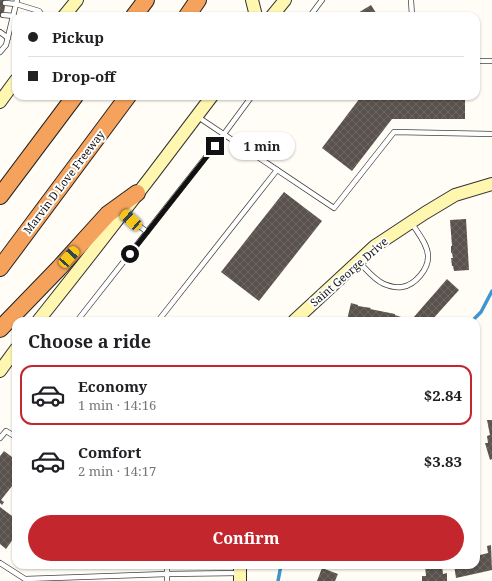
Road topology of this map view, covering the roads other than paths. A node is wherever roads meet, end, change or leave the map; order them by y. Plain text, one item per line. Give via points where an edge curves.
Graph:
1 (146, 0) edge
2 (198, 0) edge
3 (252, 0) edge
4 (284, 0) edge
5 (322, 0) edge
6 (411, 0) edge
7 (16, 2) edge
8 (77, 2) edge
9 (5, 3) dead end
10 (15, 12) edge
11 (40, 12) edge
12 (68, 12) edge
13 (137, 12) edge
14 (190, 12) edge
15 (256, 12) edge
16 (275, 12) edge
17 (313, 12) edge
18 (412, 12) edge
19 (4, 15) dead end
20 (12, 16) edge
21 (12, 23) edge
22 (0, 32) edge
23 (8, 38) junction
24 (0, 52) edge
25 (480, 61) edge
26 (492, 61) edge
27 (12, 84) edge
28 (2, 95) edge
29 (72, 100) edge
30 (125, 100) edge
31 (209, 100) edge
32 (249, 100) edge
33 (197, 116) junction
34 (224, 134) junction
35 (492, 134) edge
36 (277, 170) junction
37 (492, 184) edge
38 (137, 193) junction
39 (0, 196) edge
40 (123, 213) junction
41 (411, 222) junction
42 (148, 232) junction
43 (358, 261) junction
44 (0, 268) edge
45 (41, 317) edge
46 (80, 317) edge
47 (161, 317) edge
48 (298, 317) edge
49 (0, 329) edge
50 (12, 355) edge
51 (0, 371) edge
52 (12, 435) edge
53 (0, 438) edge
54 (0, 563) edge
55 (167, 569) edge
56 (240, 573) edge
57 (167, 574) junction
58 (42, 580) edge
59 (167, 581) edge

1 - 13 highway
2 - 14 highway
3 - 15 main road
4 - 16 main road
5 - 17 lane
6 - 18 lane
7 - 9 lane
7 - 10 lane
7 - 11 lane
8 - 12 main road
19 - 20 lane
21 - 23 lane
22 - 23 lane
23 - 24 lane
25 - 26 lane
27 - 28 main road
29 - 39 highway
30 - 44 highway, Marvin D Love Freeway
31 - 33 main road
32 - 34 lane
33 - 34 lane
33 - 38 main road
34 - 36 lane
34 - 42 lane
35 - 36 lane via 394,132 334,208
36 - 47 lane
37 - 41 main road, Saint George Drive via 455,195
38 - 40 main road
38 - 49 highway via 108,214
40 - 42 lane
40 - 45 main road
41 - 43 main road, Saint George Drive via 375,246
41 - 43 lane via 425,244 428,256 422,273 413,282 403,287 382,284
42 - 46 lane
43 - 48 main road, Saint George Drive
50 - 51 main road
52 - 53 lane via 6,431
54 - 58 lane via 25,579
55 - 57 lane
56 - 57 lane
57 - 58 lane
57 - 59 lane

